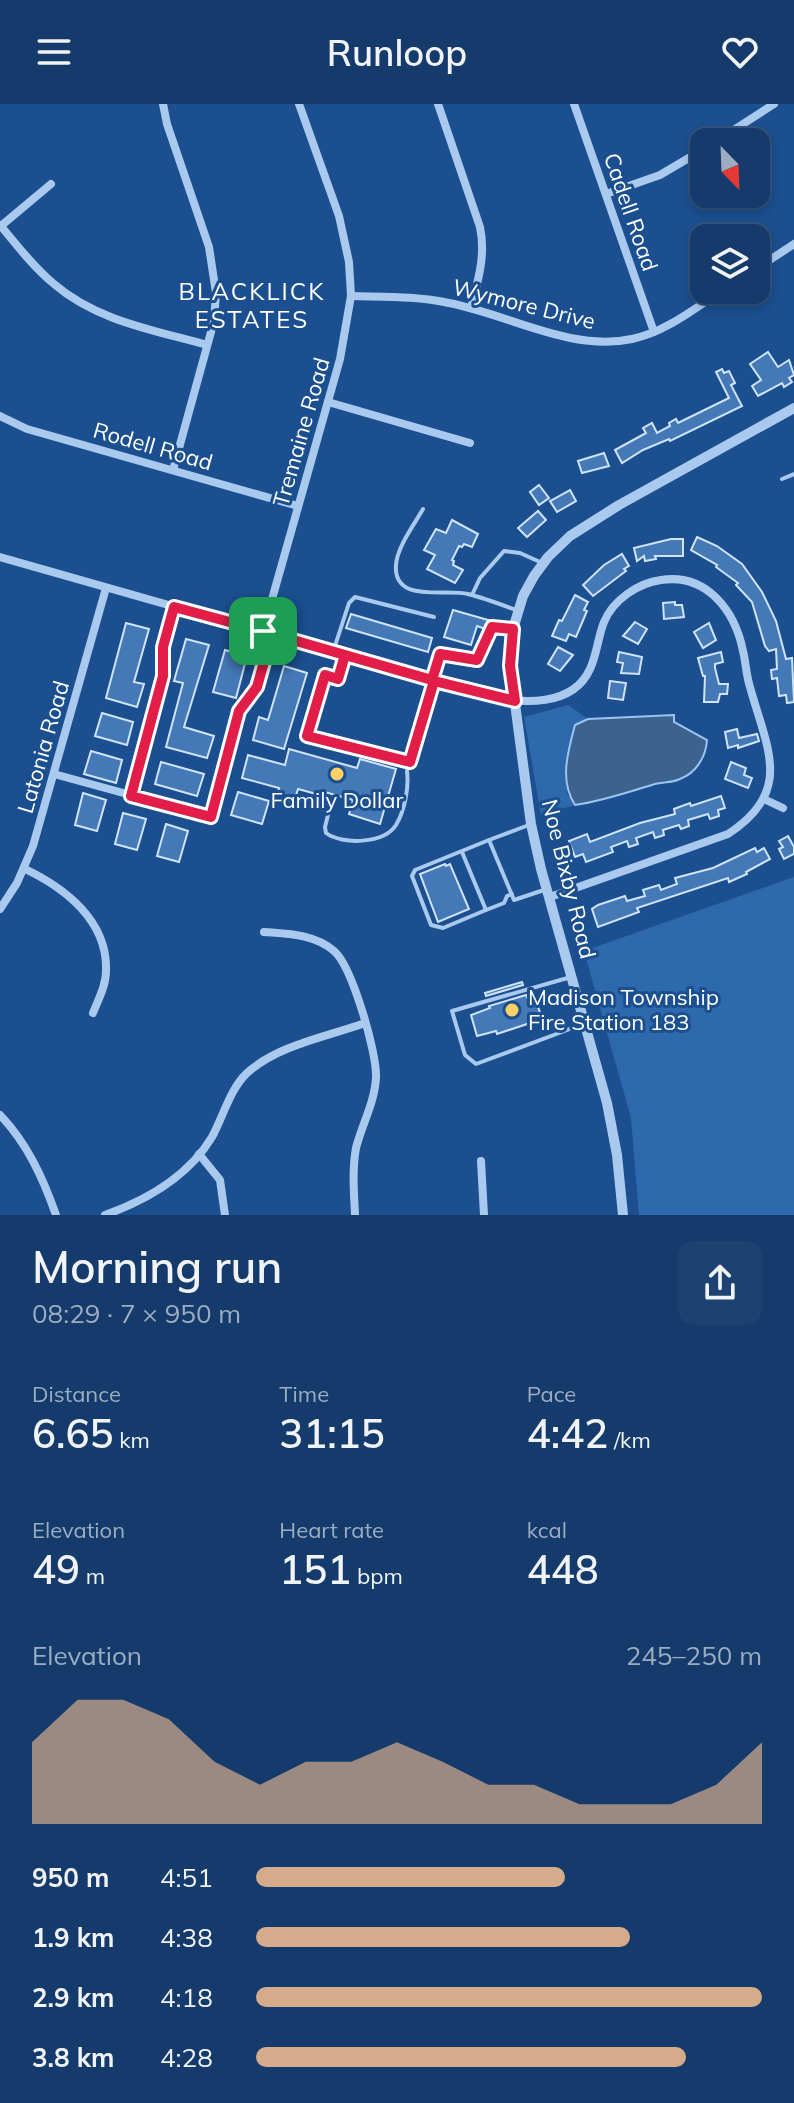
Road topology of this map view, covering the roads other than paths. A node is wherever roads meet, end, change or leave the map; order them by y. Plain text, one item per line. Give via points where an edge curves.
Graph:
1 (163, 104) edge
2 (299, 104) edge
3 (438, 104) edge
4 (574, 104) edge
5 (774, 104) edge
6 (737, 128) edge
7 (690, 157) edge
8 (51, 184) dead end
9 (606, 194) junction
10 (1, 225) edge
11 (794, 244) edge
12 (770, 260) edge
13 (351, 296) junction
14 (700, 304) edge
15 (471, 308) junction
16 (654, 332) junction
17 (207, 345) junction
18 (328, 402) junction
19 (794, 408) edge
20 (0, 416) edge
21 (470, 443) dead end
22 (173, 470) junction
23 (794, 474) edge
24 (782, 479) dead end
25 (298, 506) junction
26 (423, 509) dead end
27 (0, 557) edge
28 (543, 563) junction
29 (106, 588) junction
30 (472, 595) junction
31 (174, 607) junction
32 (518, 610) junction
33 (434, 617) dead end
34 (513, 629) junction
35 (268, 632) junction
36 (333, 652) junction
37 (345, 655) junction
38 (433, 680) junction
39 (515, 701) junction
40 (410, 762) junction
41 (54, 774) junction
42 (131, 796) junction
43 (766, 800) junction
44 (307, 804) dead end
45 (783, 808) dead end
46 (531, 824) junction
47 (489, 840) junction
48 (462, 852) junction
49 (25, 869) junction
50 (548, 893) junction
51 (512, 894) junction
52 (0, 909) edge
53 (486, 910) junction
54 (264, 932) dead end
55 (573, 976) junction
56 (93, 1013) dead end
57 (365, 1023) junction
58 (586, 1023) junction
59 (0, 1115) edge
60 (199, 1154) junction
61 (481, 1161) dead end
62 (56, 1215) edge
63 (105, 1215) edge
64 (225, 1215) edge
65 (355, 1215) edge
66 (484, 1215) edge
67 (623, 1215) edge

1 - 17 street via 213,262 215,307
2 - 13 street, Tremaine Road via 339,216
3 - 15 street via 484,245
4 - 9 street, Cadell Road
5 - 6 street
7 - 9 street via 660,175
8 - 10 street
9 - 16 street, Cadell Road
10 - 17 street via 37,269 82,305
11 - 12 street
13 - 15 street, Wymore Drive via 413,298
13 - 18 street, Tremaine Road
14 - 16 street, Wymore Drive
15 - 16 street, Wymore Drive via 592,341
17 - 22 street
18 - 21 street
18 - 25 street, Tremaine Road
19 - 28 street, Noe Bixby Road via 589,522
20 - 22 street, Rodell Road via 27,429
22 - 25 street, Rodell Road
23 - 24 lane
25 - 35 street, Tremaine Road
26 - 30 lane via 399,552 397,577 406,588 423,593
27 - 29 street
28 - 30 lane via 504,551
28 - 32 street, Noe Bixby Road
29 - 31 street
29 - 41 street, Latonia Road
30 - 32 lane
31 - 35 street
31 - 42 street via 163,647 163,676
32 - 34 street, Noe Bixby Road
33 - 36 lane via 355,597
34 - 38 lane via 492,627 477,660 440,654
34 - 39 street, Noe Bixby Road via 510,666
35 - 36 street
35 - 42 street, Tremaine Road via 257,687 239,711 211,817
36 - 37 street
37 - 38 street
37 - 40 lane via 338,679 325,675 307,736
38 - 39 street
38 - 40 lane
39 - 43 street via 558,697 576,688 589,672 604,621 631,591 658,580 698,584 728,610 739,638 750,690 774,752 773,786
39 - 46 street, Noe Bixby Road
40 - 44 lane via 396,825 380,836 357,841 331,837 325,827 329,811
41 - 42 street
41 - 49 street, Latonia Road
43 - 45 street
43 - 50 street via 751,820 728,834
46 - 47 lane
46 - 50 street, Noe Bixby Road
47 - 48 lane
47 - 51 lane
48 - 53 lane
48 - 53 lane via 415,870 412,876 431,925 443,928
49 - 52 street, Latonia Road
49 - 56 street via 75,901 97,931 107,973
50 - 51 lane via 514,900
50 - 55 street, Noe Bixby Road
51 - 53 lane
54 - 57 street via 311,938 336,952
55 - 58 street, Noe Bixby Road
55 - 58 lane via 452,1011 465,1055 476,1064
57 - 60 street via 260,1062 244,1076
57 - 65 street via 376,1074 353,1167
58 - 67 street, Noe Bixby Road via 613,1128
59 - 62 street via 25,1146
60 - 63 street via 161,1190
60 - 64 street via 220,1180
61 - 66 street

